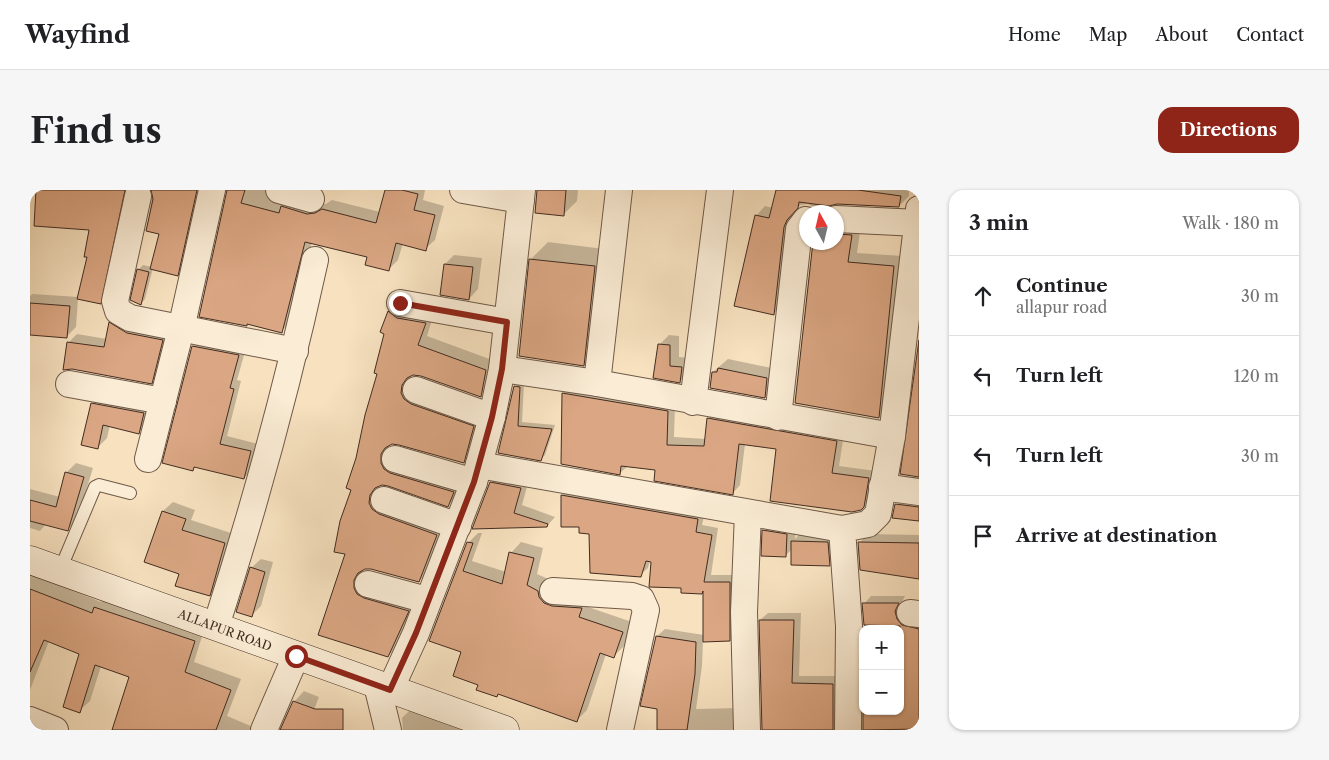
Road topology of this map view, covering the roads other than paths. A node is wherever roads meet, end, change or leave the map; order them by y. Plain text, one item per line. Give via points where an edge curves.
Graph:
1 (212, 190) edge
2 (279, 190) edge
3 (464, 190) edge
4 (619, 190) edge
5 (720, 190) edge
6 (521, 195) edge
7 (138, 196) dead end
8 (312, 199) dead end
9 (918, 216) edge
10 (844, 219) edge
11 (799, 228) edge
12 (315, 260) dead end
13 (400, 303) dead end
14 (507, 322) junction
15 (181, 329) junction
16 (295, 351) junction
17 (502, 369) junction
18 (597, 383) junction
19 (69, 384) dead end
20 (416, 390) dead end
21 (163, 401) junction
22 (693, 402) junction
23 (492, 417) junction
24 (778, 417) junction
25 (892, 436) junction
26 (148, 458) dead end
27 (395, 459) dead end
28 (477, 474) junction
29 (882, 487) junction
30 (919, 492) edge
31 (130, 493) dead end
32 (384, 500) dead end
33 (748, 513) junction
34 (458, 526) junction
35 (842, 528) junction
36 (30, 560) edge
37 (60, 570) junction
38 (368, 584) dead end
39 (553, 590) dead end
40 (427, 600) junction
41 (216, 626) junction
42 (296, 656) junction
43 (383, 687) junction
44 (30, 720) edge
45 (55, 730) edge
46 (264, 730) edge
47 (388, 730) edge
48 (505, 730) edge
49 (620, 730) edge
50 (748, 730) edge
51 (848, 730) edge

1 - 15 street
2 - 8 street
3 - 6 street
4 - 18 street
5 - 22 street
6 - 14 street
7 - 15 street via 115,302 118,311 130,318
9 - 10 street
9 - 25 street
11 - 24 street
12 - 16 street
13 - 14 street
14 - 17 street
15 - 16 street
15 - 21 street
16 - 41 street via 250,520
17 - 18 street
17 - 23 street
18 - 22 street
19 - 21 street
20 - 23 street
21 - 26 street
22 - 24 street
23 - 28 street
24 - 25 street
25 - 29 street
27 - 28 street
28 - 33 street
28 - 34 street
29 - 30 street
29 - 35 street via 878,514 868,524
31 - 37 lane via 95,486
32 - 34 street
33 - 35 street
33 - 50 street via 744,612
34 - 40 street
35 - 51 street via 849,626
36 - 37 main road, ALLAPUR ROAD
37 - 41 main road, ALLAPUR ROAD
38 - 40 street
39 - 49 street via 641,599 646,610
40 - 43 street via 416,633
41 - 42 main road, ALLAPUR ROAD
42 - 43 main road, ALLAPUR ROAD
42 - 46 street
43 - 47 street
43 - 48 main road, ALLAPUR ROAD
44 - 45 street

